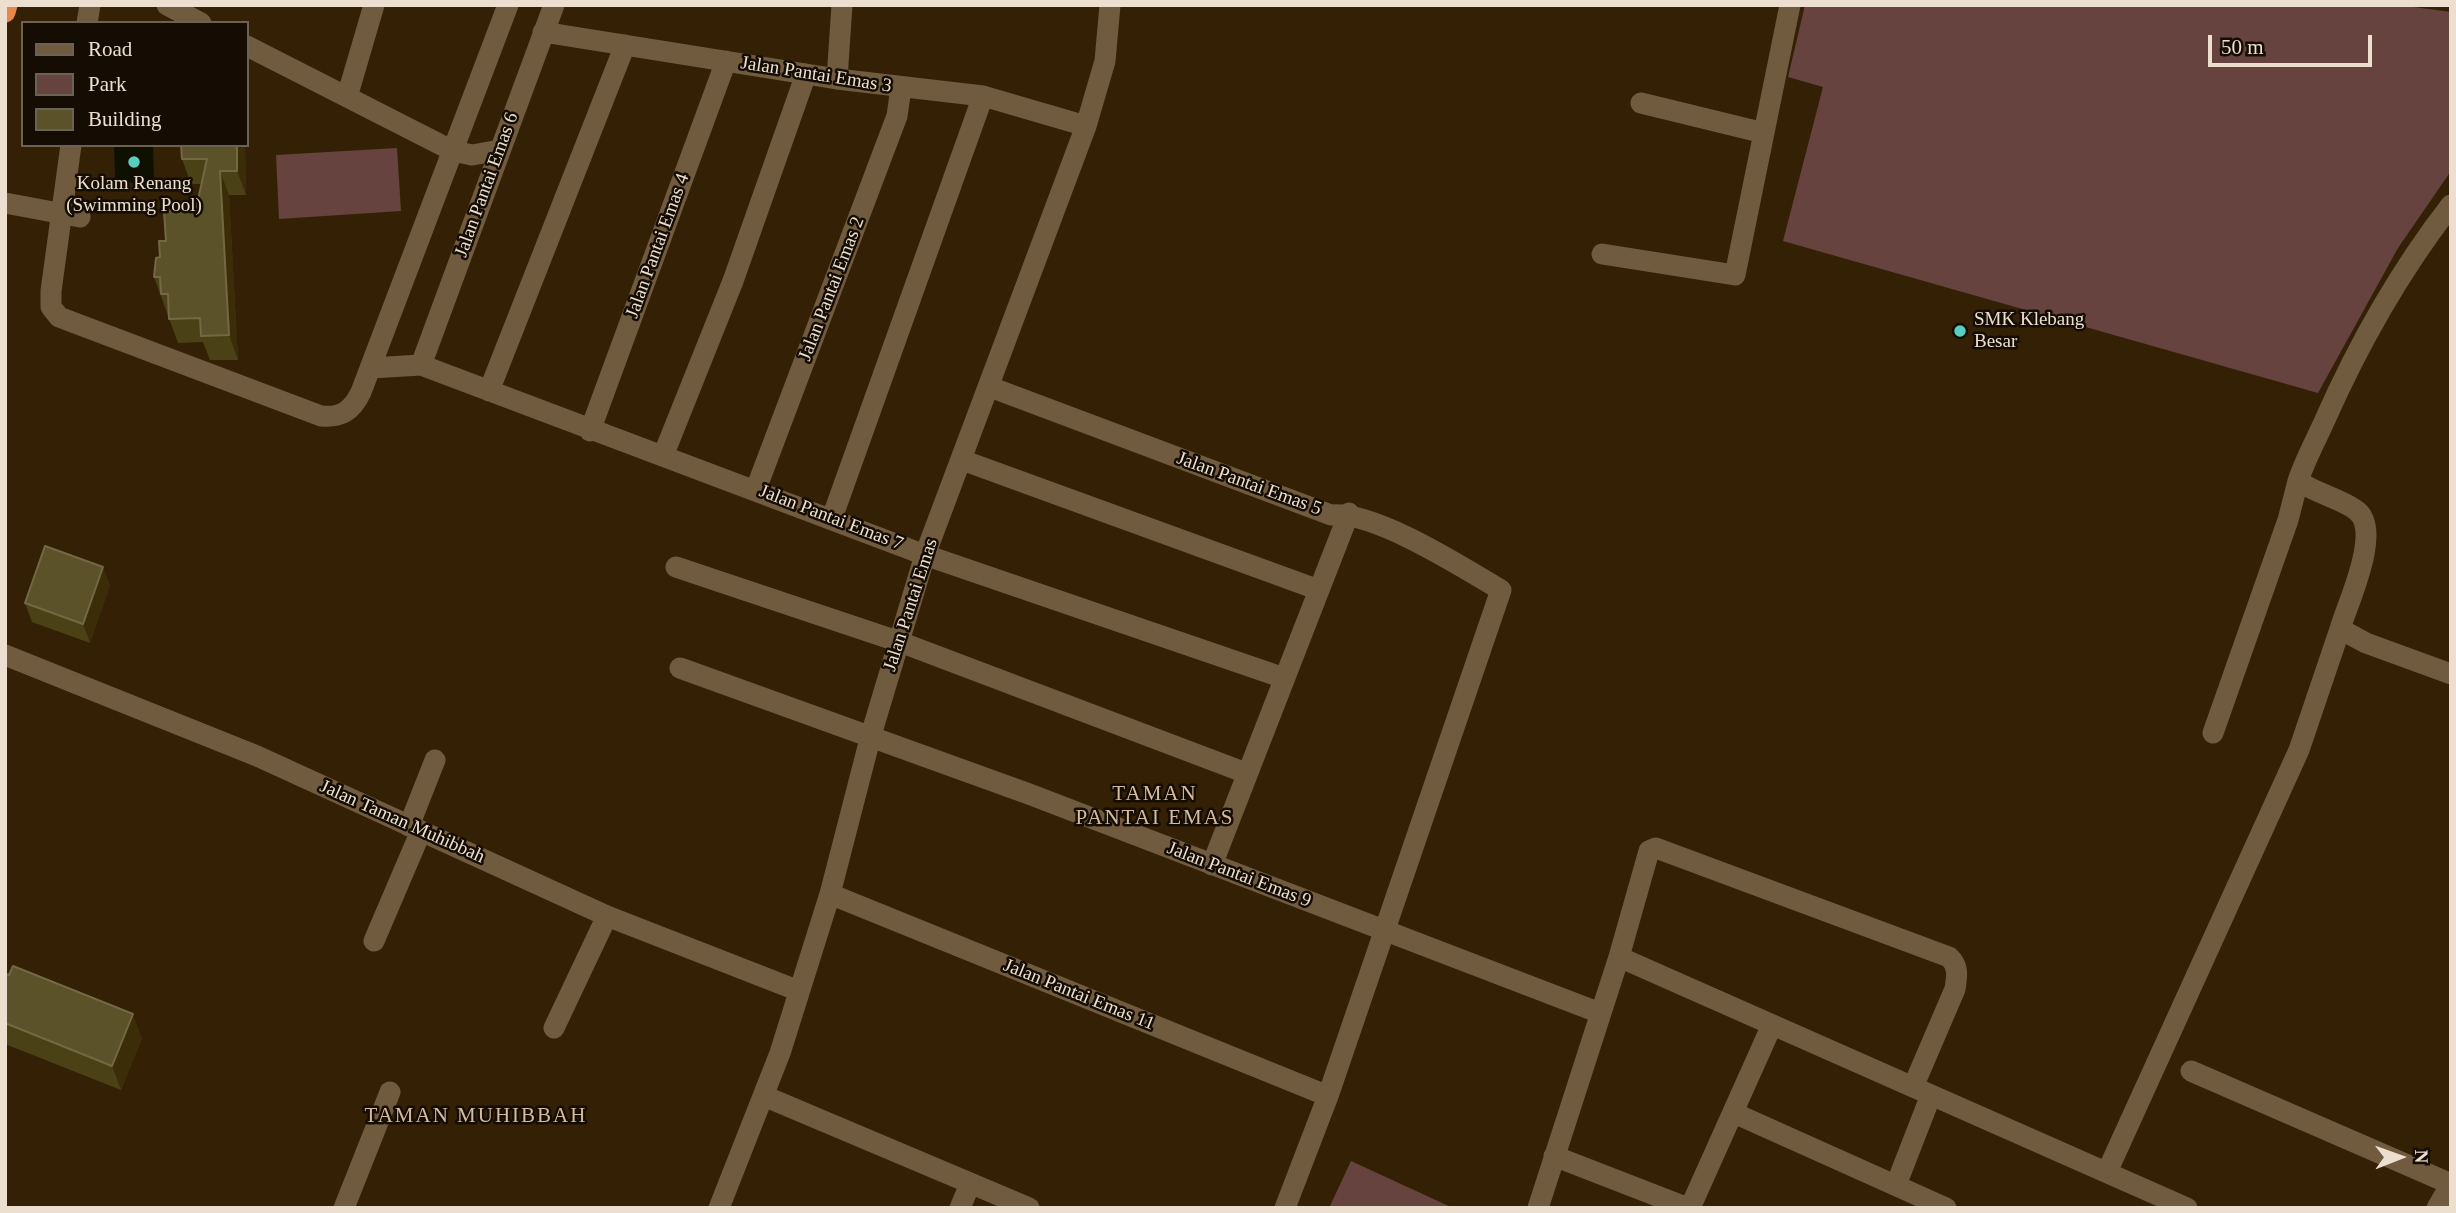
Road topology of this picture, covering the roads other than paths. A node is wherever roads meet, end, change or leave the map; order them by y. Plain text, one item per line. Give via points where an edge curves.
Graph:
1 (7, 5) edge
2 (167, 5) edge
3 (374, 5) edge
4 (508, 5) edge
5 (554, 5) edge
6 (842, 5) edge
7 (1110, 5) edge
8 (1790, 5) edge
9 (5, 12) edge
10 (197, 21) edge
11 (543, 32) junction
12 (625, 45) junction
13 (248, 47) edge
14 (726, 61) junction
15 (806, 74) junction
16 (837, 79) junction
17 (901, 88) junction
18 (984, 96) junction
19 (347, 97) junction
20 (1641, 103) dead end
21 (1086, 126) junction
22 (1764, 133) junction
23 (71, 147) edge
24 (500, 150) junction
25 (453, 151) junction
26 (5, 203) edge
27 (2451, 205) edge
28 (71, 215) junction
29 (1602, 254) dead end
30 (421, 365) junction
31 (371, 368) junction
32 (990, 387) junction
33 (489, 391) junction
34 (590, 431) junction
35 (663, 456) junction
36 (962, 460) junction
37 (2298, 481) junction
38 (756, 489) junction
39 (1349, 513) junction
40 (832, 518) junction
41 (925, 555) junction
42 (676, 567) dead end
43 (1319, 590) junction
44 (2340, 629) junction
45 (900, 642) junction
46 (5, 655) edge
47 (680, 668) dead end
48 (2451, 674) edge
49 (1284, 678) junction
50 (2213, 733) dead end
51 (871, 735) junction
52 (435, 760) dead end
53 (1246, 773) junction
54 (415, 828) junction
55 (1212, 865) junction
56 (830, 894) junction
57 (607, 916) junction
58 (1384, 930) junction
59 (374, 941) dead end
60 (1619, 957) junction
61 (799, 991) junction
62 (1600, 1013) junction
63 (1772, 1025) junction
64 (554, 1028) dead end
65 (2191, 1071) dead end
66 (1922, 1091) junction
67 (390, 1092) dead end
68 (764, 1096) junction
69 (1328, 1096) junction
70 (1734, 1112) junction
71 (1554, 1156) junction
72 (2107, 1172) junction
73 (970, 1184) junction
74 (2451, 1184) edge
75 (1896, 1185) junction
76 (344, 1208) edge
77 (719, 1208) edge
78 (960, 1208) edge
79 (1029, 1208) edge
80 (1284, 1208) edge
81 (1538, 1208) edge
82 (1689, 1208) edge
83 (1946, 1208) edge
84 (2187, 1208) edge
85 (2438, 1208) edge

1 - 9 highway
2 - 10 street
3 - 19 street
4 - 25 street
5 - 11 street, Jalan Pantai Emas 6
6 - 16 street
7 - 21 street, Jalan Pantai Emas via 1105,61
8 - 22 street
11 - 12 street, Jalan Pantai Emas 3
11 - 24 street, Jalan Pantai Emas 6
12 - 14 street, Jalan Pantai Emas 3
12 - 33 street
13 - 19 street
14 - 15 street, Jalan Pantai Emas 3
14 - 34 street, Jalan Pantai Emas 4
15 - 16 street, Jalan Pantai Emas 3
15 - 35 street via 733,281
16 - 17 street, Jalan Pantai Emas 3
17 - 18 street, Jalan Pantai Emas 3
17 - 38 street, Jalan Pantai Emas 2 via 897,116
18 - 21 street, Jalan Pantai Emas 3
18 - 40 street
19 - 25 street
20 - 22 street
21 - 32 street, Jalan Pantai Emas
22 - 29 street via 1735,275
23 - 28 street
24 - 25 street via 472,155
24 - 30 street, Jalan Pantai Emas 6
25 - 31 street
26 - 28 street
27 - 37 street via 2373,322 2334,394
28 - 31 street via 51,291 51,307 59,317 320,416 334,417 354,406
30 - 31 street
30 - 33 street, Jalan Pantai Emas 7
32 - 36 street, Jalan Pantai Emas
32 - 39 street, Jalan Pantai Emas 5 via 1331,514
33 - 34 street, Jalan Pantai Emas 7
34 - 35 street, Jalan Pantai Emas 7
35 - 38 street, Jalan Pantai Emas 7
36 - 41 street, Jalan Pantai Emas
36 - 43 street
37 - 44 street via 2356,509 2365,520 2367,548
37 - 50 street
38 - 40 street, Jalan Pantai Emas 7
39 - 43 street
39 - 58 street, Jalan Pantai Emas 5 via 1445,556 1501,590
40 - 41 street, Jalan Pantai Emas 7
41 - 45 street, Jalan Pantai Emas
41 - 49 street, Jalan Pantai Emas 7
42 - 45 street
43 - 49 street
44 - 48 street
44 - 72 street via 2299,750
45 - 51 street, Jalan Pantai Emas
45 - 53 street
46 - 54 street, Jalan Taman Muhibbah via 245,751
47 - 51 street, Jalan Pantai Emas 9
49 - 53 street
51 - 55 street, Jalan Pantai Emas 9
51 - 56 street, Jalan Pantai Emas
52 - 54 street
53 - 55 street
54 - 57 street, Jalan Taman Muhibbah
54 - 59 street
55 - 58 street, Jalan Pantai Emas 9
56 - 61 street, Jalan Pantai Emas
56 - 69 street, Jalan Pantai Emas 11
57 - 61 street, Jalan Taman Muhibbah
57 - 64 street
58 - 62 street, Jalan Pantai Emas 9
58 - 69 street
60 - 62 street
60 - 63 street
60 - 66 street via 1649,851 1662,849 1949,957 1958,974 1955,989
61 - 68 street, Jalan Pantai Emas
62 - 71 street
63 - 66 street
63 - 70 street
65 - 74 street
66 - 72 street
66 - 75 street
67 - 76 street
68 - 73 street
68 - 77 street, Jalan Pantai Emas
69 - 80 street
70 - 75 street
70 - 82 street
71 - 81 street
71 - 82 street
72 - 84 street
73 - 78 street
73 - 79 street
74 - 85 street
75 - 83 street

